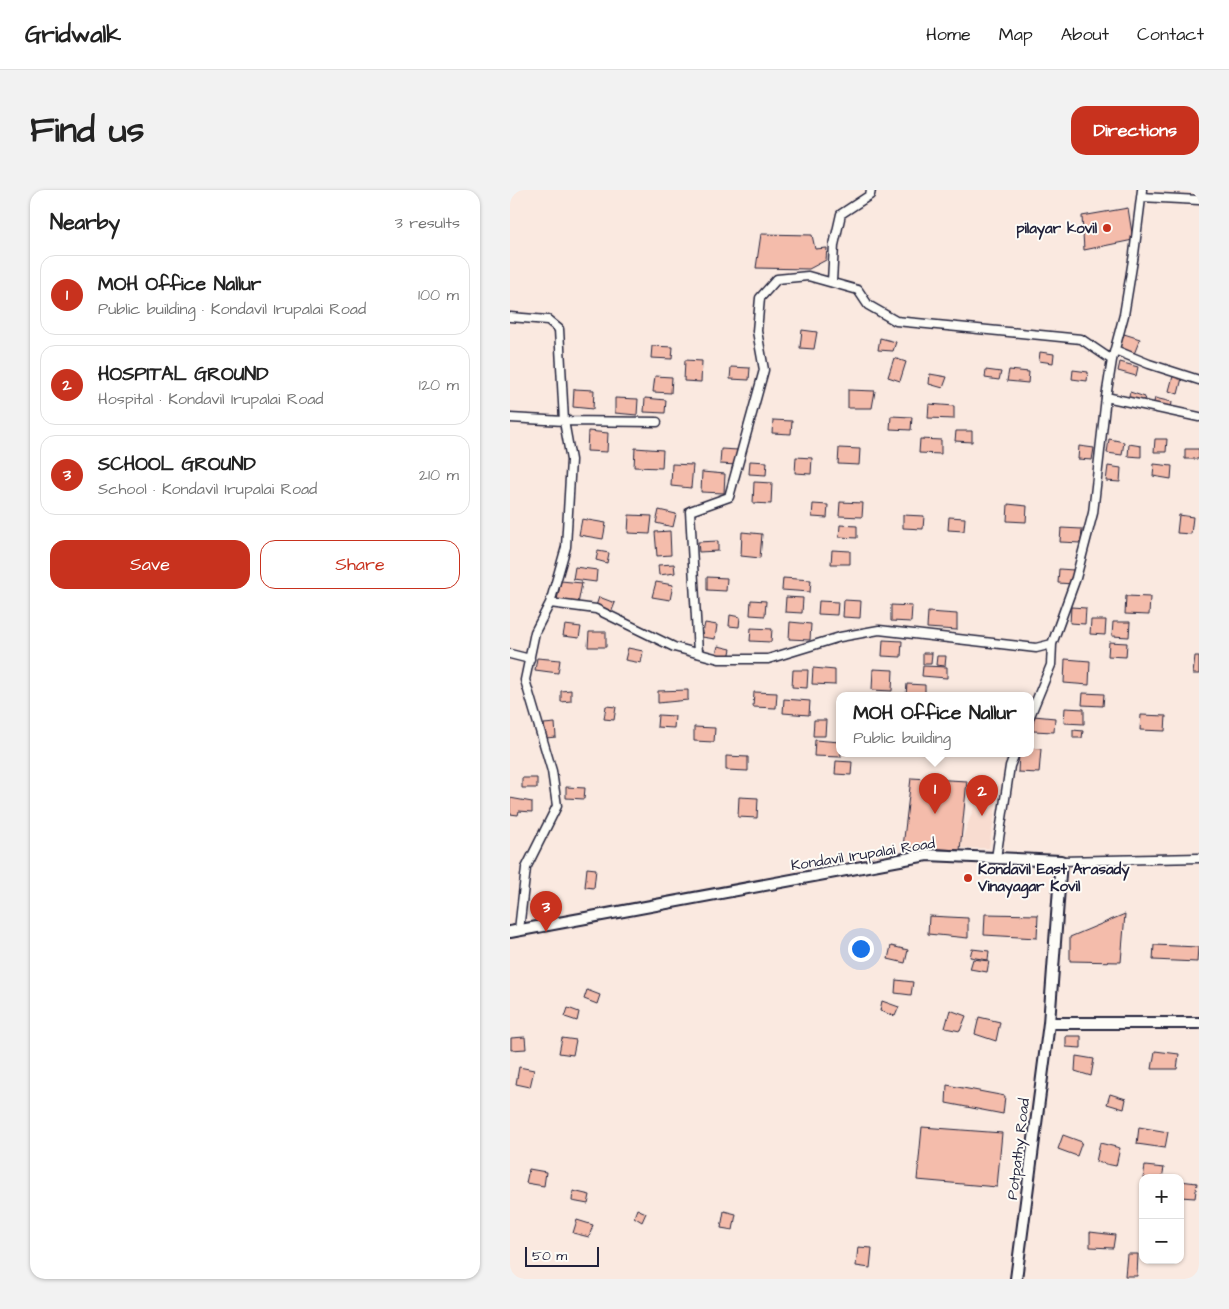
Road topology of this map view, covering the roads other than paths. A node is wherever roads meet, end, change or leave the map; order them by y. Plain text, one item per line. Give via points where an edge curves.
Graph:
1 (871, 190) edge
2 (1142, 194) edge
3 (1199, 200) edge
4 (832, 282) junction
5 (510, 316) edge
6 (1115, 350) junction
7 (1112, 360) junction
8 (1199, 380) edge
9 (1106, 397) junction
10 (1199, 417) edge
11 (510, 418) edge
12 (564, 421) junction
13 (656, 422) dead end
14 (550, 603) junction
15 (1052, 644) junction
16 (698, 653) junction
17 (510, 654) edge
18 (530, 660) junction
19 (1034, 706) edge
20 (1013, 757) edge
21 (996, 858) junction
22 (1199, 858) edge
23 (1061, 861) junction
24 (514, 931) edge
25 (1048, 1023) junction
26 (1199, 1024) edge
27 (1016, 1279) edge

1 - 4 street via 841,214 834,244
2 - 3 street
2 - 6 street via 1124,316
4 - 7 street via 858,290 868,306 896,321 1081,339
4 - 16 street via 808,276 777,279 760,298 757,331 764,370 729,497 690,511
5 - 12 street via 548,320 559,329
6 - 7 street
6 - 8 street
7 - 9 street
9 - 10 street
9 - 15 street via 1092,513 1076,578
11 - 12 street
12 - 13 street
12 - 14 street via 571,460 566,546
14 - 16 street via 596,609 674,647
14 - 18 street via 536,632
15 - 16 street via 1036,648 879,630 840,636 768,659 720,659
15 - 19 street via 1051,665
17 - 18 street
18 - 24 street via 525,680 552,771 557,806 526,868
20 - 21 street
21 - 23 street, Kondavil Irupalai Road
21 - 24 street, Kondavil Irupalai Road via 927,855
22 - 23 street
23 - 25 street
25 - 26 street
25 - 27 street, Potpathy Road

